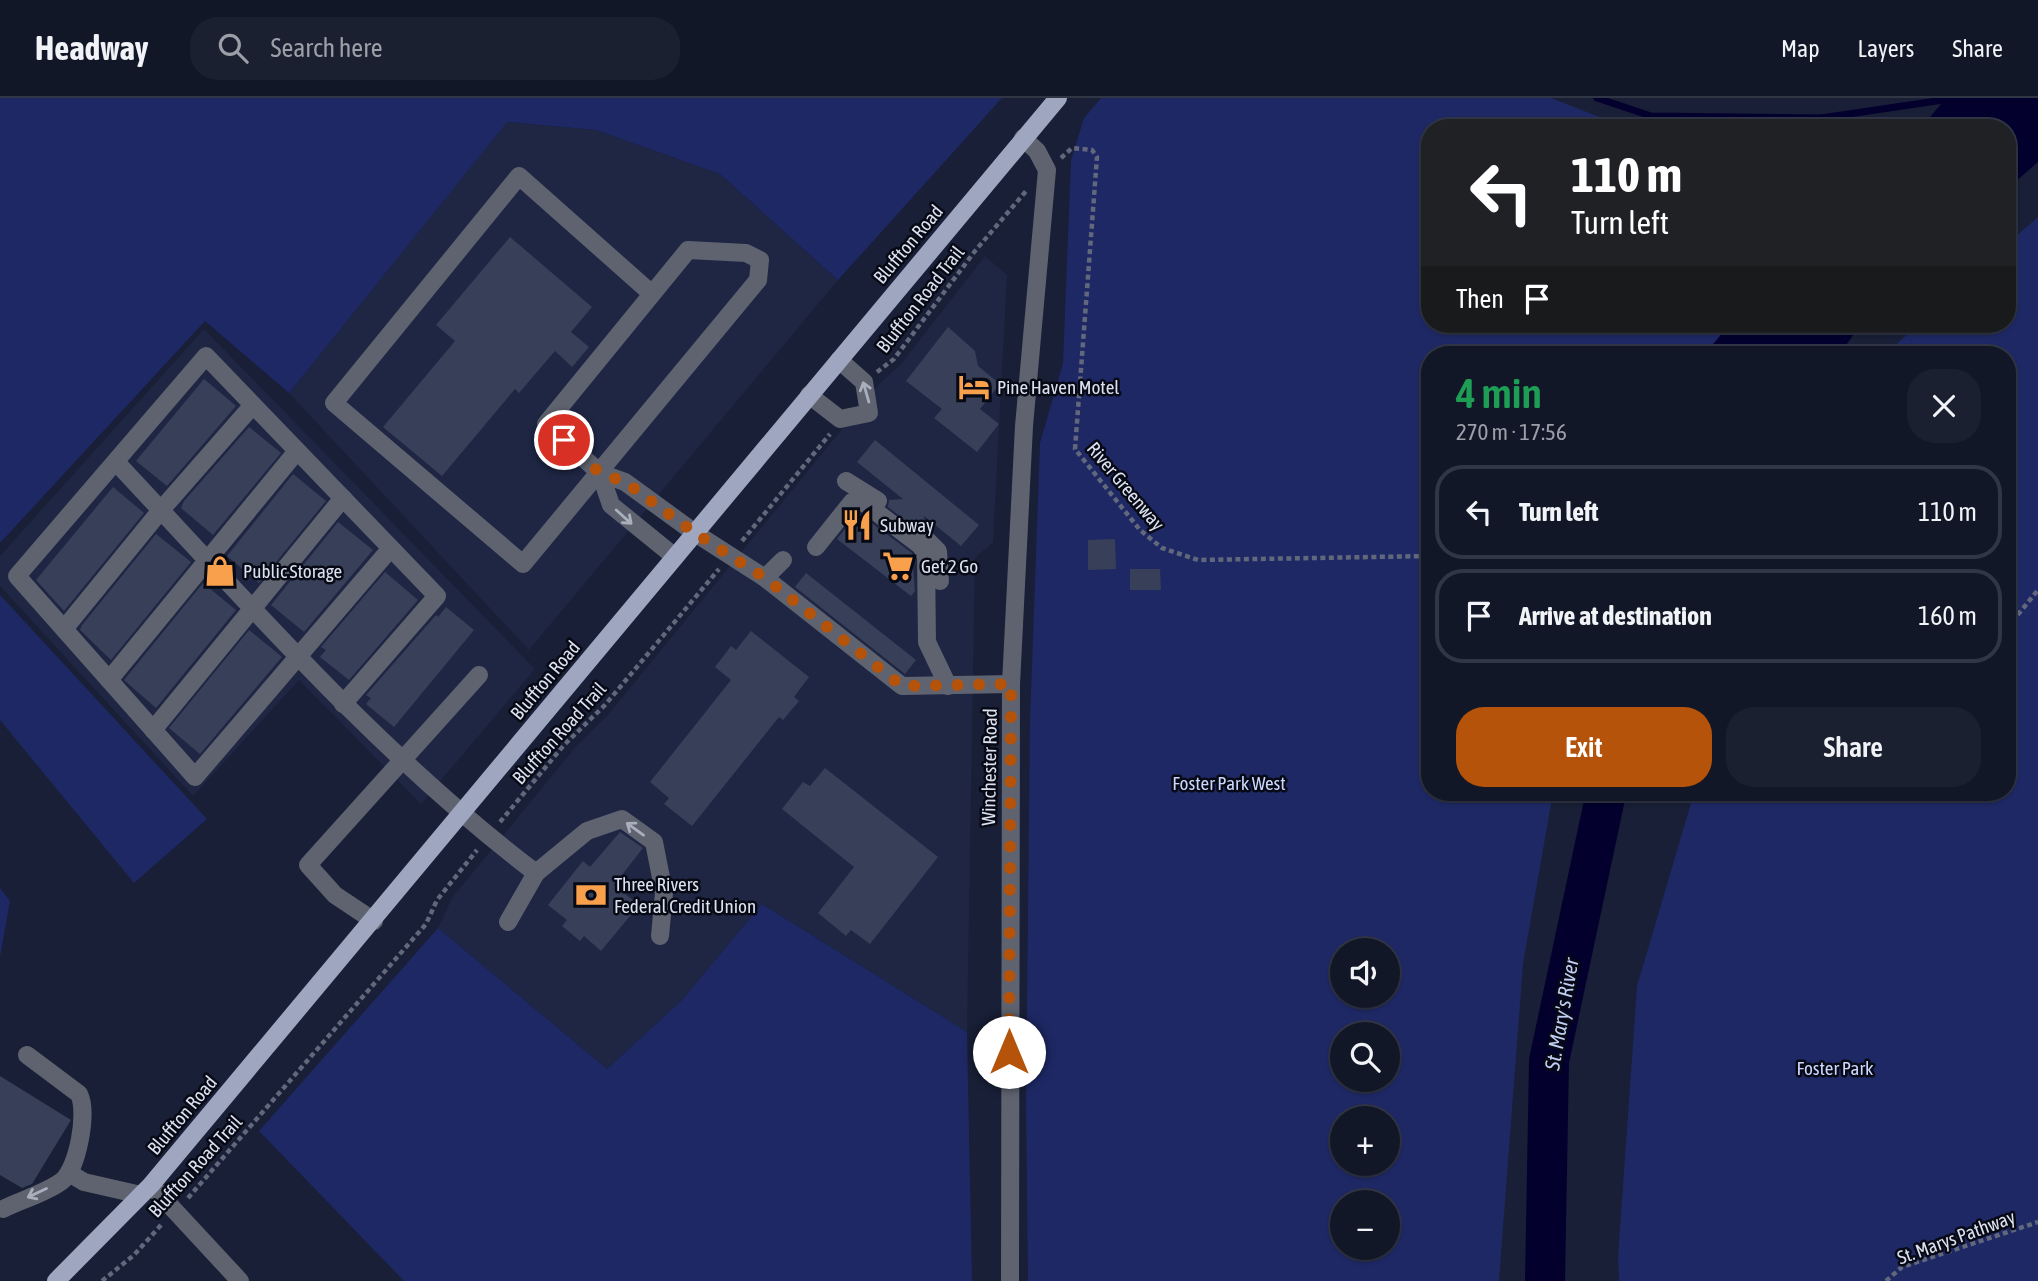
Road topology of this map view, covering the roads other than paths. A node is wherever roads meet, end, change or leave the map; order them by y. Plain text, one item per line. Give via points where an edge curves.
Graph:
1 (1058, 98) edge
2 (1023, 138) junction
3 (652, 294) junction
4 (839, 360) junction
5 (809, 395) junction
6 (253, 405) junction
7 (298, 451) junction
8 (116, 462) junction
9 (600, 473) junction
10 (846, 481) dead end
11 (343, 498) junction
12 (161, 510) junction
13 (695, 533) junction
14 (391, 548) junction
15 (816, 548) dead end
16 (675, 557) junction
17 (208, 559) junction
18 (783, 560) dead end
19 (765, 578) junction
20 (940, 581) dead end
21 (254, 609) junction
22 (64, 629) junction
23 (299, 657) junction
24 (479, 675) dead end
25 (109, 680) junction
26 (1011, 684) junction
27 (948, 686) junction
28 (343, 704) junction
29 (153, 730) junction
30 (401, 757) junction
31 (461, 814) junction
32 (536, 873) junction
33 (374, 921) junction
34 (508, 922) dead end
35 (660, 936) dead end
36 (27, 1055) dead end
37 (69, 1173) junction
38 (146, 1190) junction
39 (2, 1209) dead end
40 (57, 1281) edge
41 (240, 1281) edge
42 (1010, 1281) edge

1 - 2 main road, Bluffton Road
2 - 4 main road, Bluffton Road
2 - 26 street, Winchester Road via 1047,170 1024,426
3 - 9 street via 546,424
3 - 9 street via 688,250 746,253 760,260 758,281
3 - 9 street via 519,176 334,403 523,564
4 - 5 main road, Bluffton Road
5 -> 4 street via 840,419 869,413 864,382
5 - 13 main road, Bluffton Road
6 - 7 street
6 - 8 street via 206,356
6 - 12 street
7 - 11 street
7 - 17 street
8 - 12 street
8 - 22 street via 17,576
9 - 13 street via 625,482
9 -> 16 street via 611,505
10 - 20 street via 859,486 933,544 938,551
11 - 14 street
11 - 21 street
12 - 17 street
12 - 22 street
13 - 16 main road, Bluffton Road
13 - 19 street
14 - 23 street
14 - 28 street via 437,596
15 - 27 street via 859,499 921,546 926,556 928,642
16 - 31 main road, Bluffton Road
17 - 21 street
17 - 25 street
18 - 19 street
19 - 27 street via 902,686
21 - 23 street
21 - 29 street
22 - 25 street
23 - 28 street
23 - 29 street via 195,777
24 - 30 street
25 - 29 street
26 - 27 street
26 - 42 street, Winchester Road
28 - 30 street
30 - 31 street
30 - 33 street via 308,864 335,894
31 - 32 street
31 - 33 main road, Bluffton Road
32 - 34 street
35 -> 32 street via 664,893 653,842 622,819 587,831
33 - 38 main road, Bluffton Road
36 - 37 street via 71,1086 83,1101 84,1119
37 - 38 street via 84,1182
37 -> 39 street
38 - 40 main road, Bluffton Road
38 - 41 street via 175,1211

